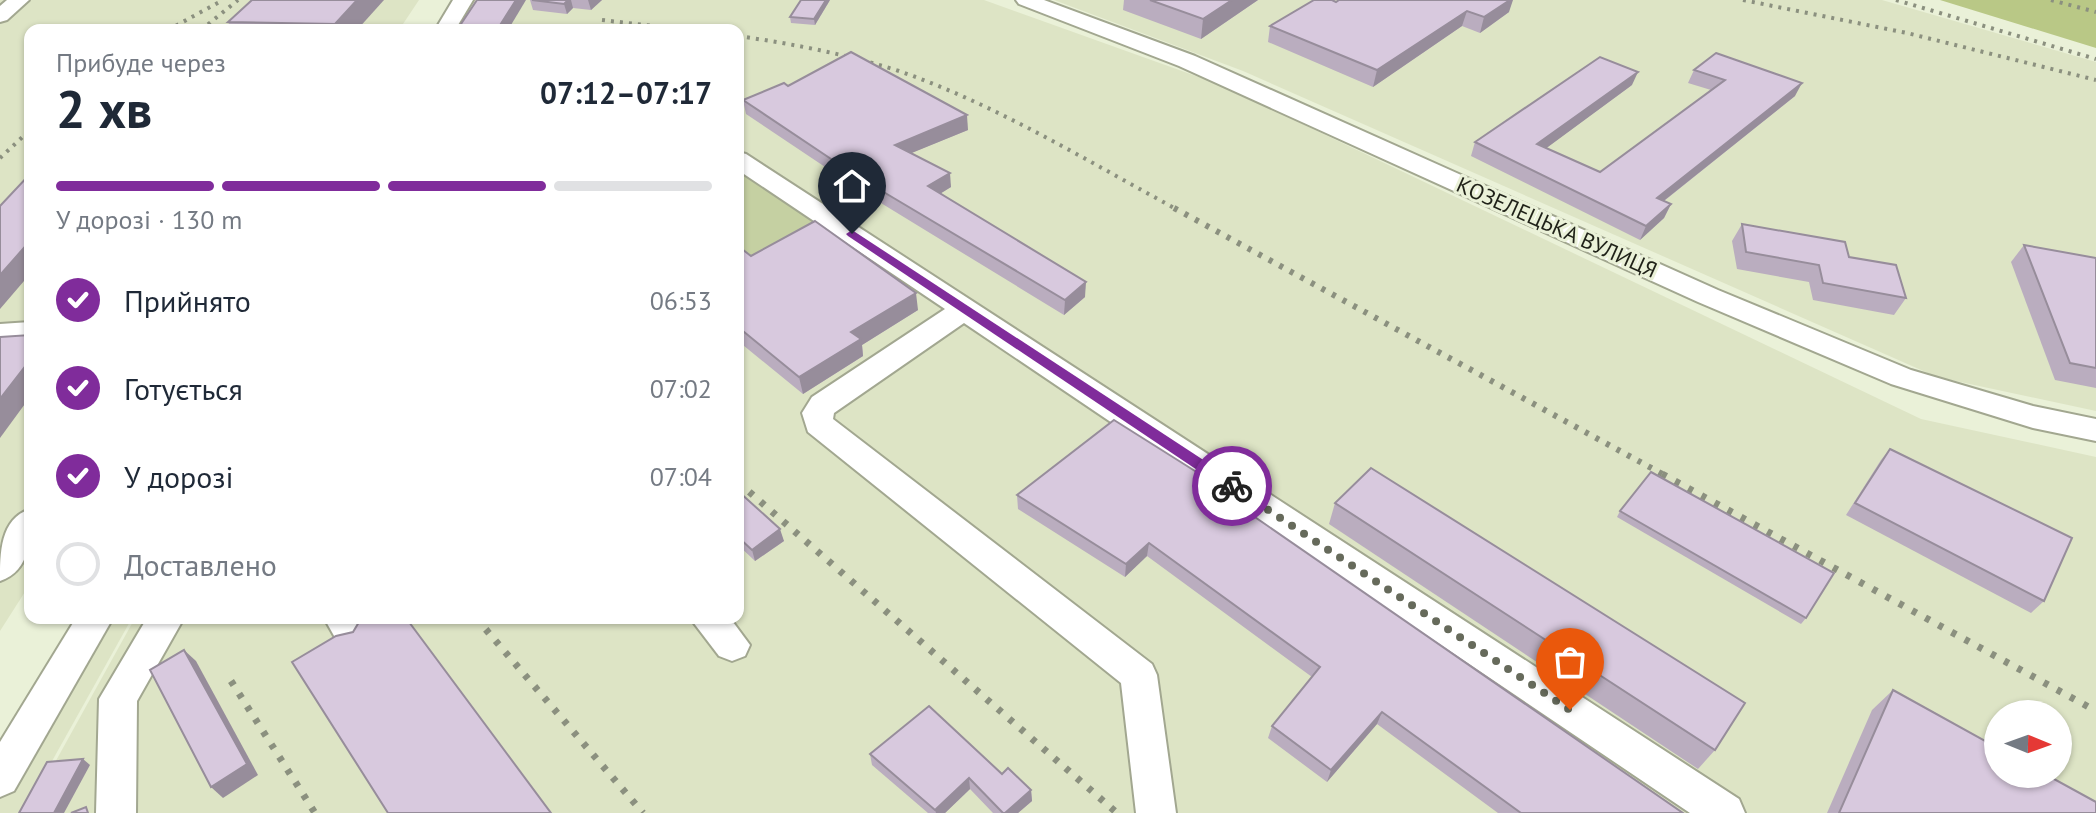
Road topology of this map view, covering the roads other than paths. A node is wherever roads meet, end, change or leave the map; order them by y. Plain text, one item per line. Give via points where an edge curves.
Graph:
1 (19, 0) edge
2 (463, 0) edge
3 (1026, 0) edge
4 (0, 16) edge
5 (449, 24) edge
6 (744, 163) edge
7 (965, 309) junction
8 (24, 331) edge
9 (0, 333) edge
10 (2096, 430) edge
11 (24, 531) edge
12 (0, 567) edge
13 (91, 624) edge
14 (174, 624) edge
15 (713, 624) edge
16 (156, 634) edge
17 (732, 645) dead end
18 (0, 778) edge
19 (116, 813) edge
20 (1156, 813) edge
21 (1725, 813) edge

1 - 4 street
2 - 5 street
3 - 10 street, КОЗЕЛЕЦЬКА ВУЛИЦЯ via 1187,61 1708,296 1901,377
6 - 7 street
7 - 20 street via 823,405 817,413 819,424 1139,675
7 - 21 street
8 - 9 street
11 - 12 street
13 - 18 street
14 - 16 street
15 - 17 street
16 - 19 street via 118,699

